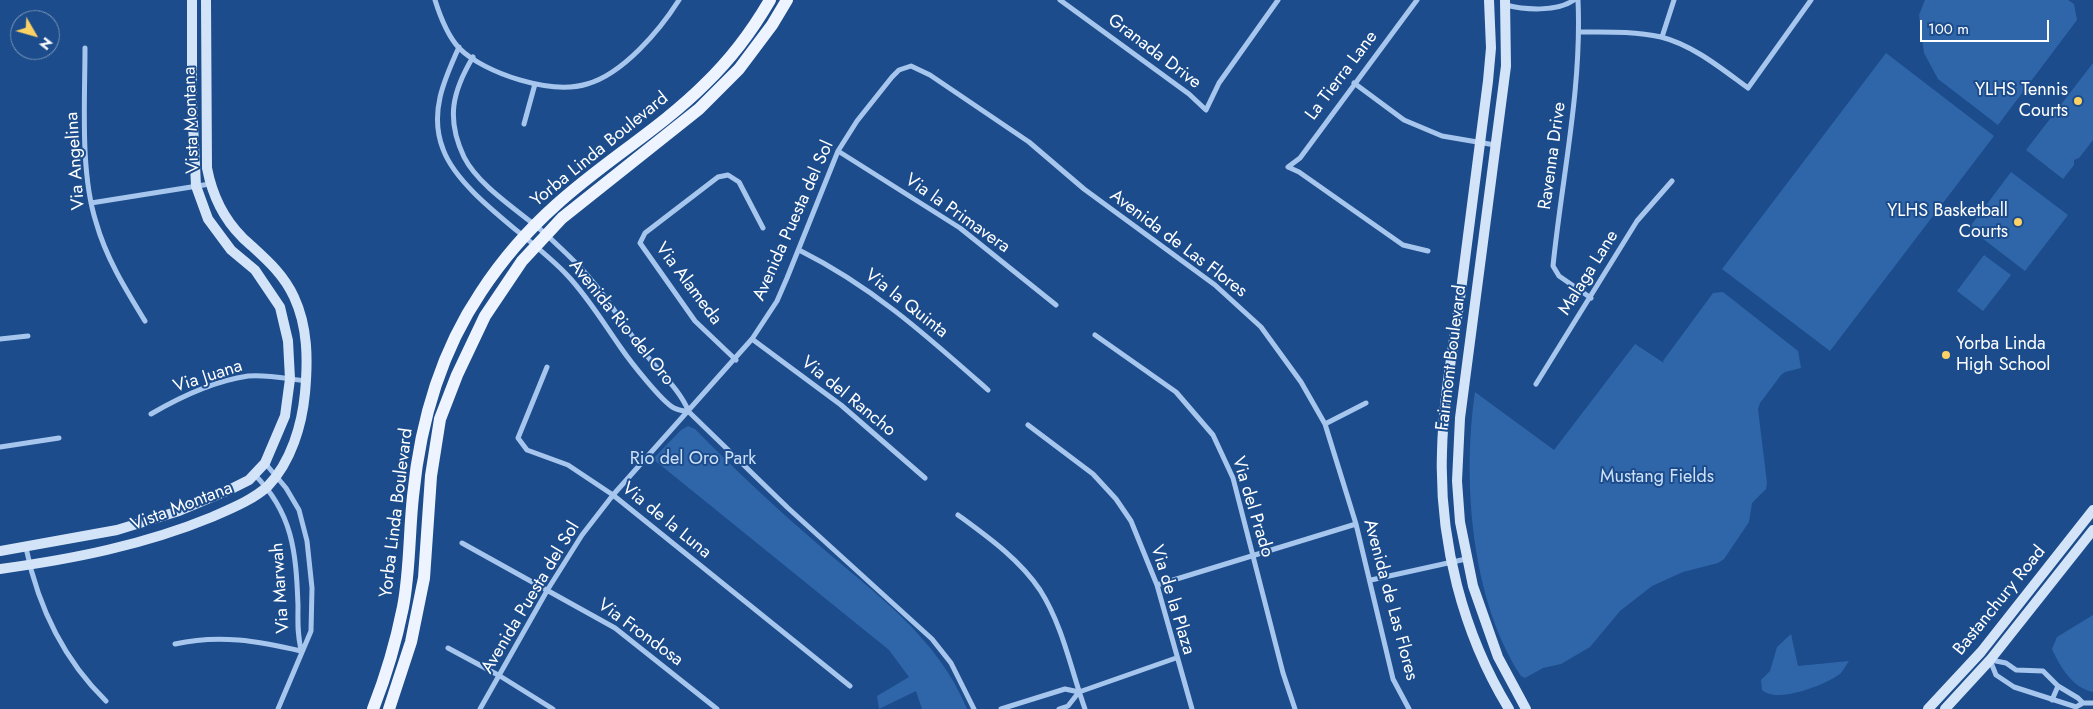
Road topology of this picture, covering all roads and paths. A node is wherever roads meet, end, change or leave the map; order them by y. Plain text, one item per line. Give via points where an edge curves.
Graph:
1 (192, 0) edge
2 (206, 0) edge
3 (435, 0) edge
4 (679, 0) edge
5 (770, 0) edge
6 (786, 0) edge
7 (1060, 0) edge
8 (1278, 0) edge
9 (1417, 0) edge
10 (1574, 0) edge
11 (1578, 0) edge
12 (1674, 0) edge
13 (1810, 0) edge
14 (1508, 2) edge
15 (1489, 3) edge
16 (754, 26) junction
17 (1580, 32) junction
18 (765, 34) junction
19 (1662, 37) junction
20 (459, 47) junction
21 (85, 48) dead end
22 (472, 57) junction
23 (911, 66) joint
24 (1354, 83) junction
25 (535, 84) junction
26 (524, 124) dead end
27 (1480, 142) junction
28 (1495, 145) junction
29 (838, 151) junction
30 (1672, 180) dead end
31 (210, 184) junction
32 (196, 186) junction
33 (92, 203) junction
34 (536, 226) junction
35 (763, 228) dead end
36 (546, 235) junction
37 (525, 236) junction
38 (535, 246) junction
39 (799, 250) junction
40 (1428, 251) dead end
41 (1591, 298) junction
42 (1056, 305) dead end
43 (145, 321) dead end
44 (1095, 335) dead end
45 (28, 336) dead end
46 (0, 339) edge
47 (752, 339) junction
48 (736, 360) junction
49 (547, 367) dead end
50 (290, 379) junction
51 (306, 381) junction
52 (1536, 384) dead end
53 (988, 390) dead end
54 (1366, 402) dead end
55 (688, 412) junction
56 (150, 414) dead end
57 (1325, 424) junction
58 (1028, 425) dead end
59 (59, 438) dead end
60 (0, 447) edge
61 (265, 463) junction
62 (254, 474) junction
63 (276, 476) junction
64 (925, 478) dead end
65 (267, 487) junction
66 (613, 495) junction
67 (2093, 510) edge
68 (958, 515) dead end
69 (1356, 524) junction
70 (2093, 530) edge
71 (462, 543) dead end
72 (26, 548) junction
73 (0, 551) edge
74 (1254, 556) junction
75 (1466, 560) junction
76 (1452, 563) junction
77 (29, 565) junction
78 (0, 569) edge
79 (1371, 580) junction
80 (1157, 586) junction
81 (548, 589) junction
82 (174, 644) dead end
83 (448, 648) dead end
84 (301, 651) junction
85 (1980, 652) junction
86 (1176, 658) junction
87 (1990, 660) junction
88 (500, 676) junction
89 (850, 686) dead end
90 (2058, 686) junction
91 (1079, 692) junction
92 (1516, 692) junction
93 (1503, 699) junction
94 (2052, 700) junction
95 (106, 702) dead end
96 (2083, 703) junction
97 (2093, 703) edge
98 (278, 709) edge
99 (373, 709) edge
100 (389, 709) edge
101 (480, 709) edge
102 (553, 709) edge
103 (717, 709) edge
104 (974, 709) edge
105 (1001, 709) edge
106 (1058, 709) edge
107 (1085, 709) edge
108 (1192, 709) edge
109 (1294, 709) edge
110 (1409, 709) edge
111 (1509, 709) edge
112 (1526, 709) edge
113 (1928, 709) edge
114 (1946, 709) edge

1 - 32 main road, Vista Montana
2 - 31 main road, Vista Montana
3 - 20 street
4 - 25 street via 648,40 623,65 588,84 558,88
5 - 16 main road, Yorba Linda Boulevard
6 - 18 main road, Yorba Linda Boulevard
7 - 8 street, Granada Drive via 1189,94 1206,110 1219,83
9 - 24 street, La Tierra Lane
10 - 14 street via 1566,5 1522,9
11 - 17 street, Ravenna Drive
12 - 19 street
13 - 19 street via 1748,88 1686,47
14 - 15 main road
14 - 28 main road, Fairmont Boulevard via 1506,66
15 - 27 main road, Fairmont Boulevard via 1491,48
16 - 18 main road
16 - 34 main road, Yorba Linda Boulevard via 705,85 556,204
17 - 19 street
17 - 41 street, Ravenna Drive via 1577,80 1553,266 1559,276
18 - 36 main road, Yorba Linda Boulevard via 739,69 699,109 648,152 599,186
20 - 22 street
20 - 37 street, Avenida Rio del Oro via 438,100 438,128 443,149 471,190
21 - 33 street, Via Angelina via 86,152
22 - 25 street via 507,75
22 - 34 street, Avenida Rio del Oro via 453,102 457,139 473,171
23 - 29 street, Avenida Puesta del Sol via 899,70 892,77
23 - 57 street, Avenida de Las Flores via 930,75 1029,142 1100,201 1215,285 1261,327
24 - 27 street via 1404,120 1442,136
24 - 40 street, La Tierra Lane via 1300,158 1288,167 1402,244
25 - 26 street
27 - 28 street
27 - 76 main road, Fairmont Boulevard via 1442,452 1444,510
28 - 75 main road, Fairmont Boulevard via 1458,447 1460,522
29 - 39 street, Avenida Puesta del Sol
29 - 42 street, Via la Primavera via 960,228
30 - 41 street, Malaga Lane via 1637,221
31 - 32 street
31 - 51 main road, Vista Montana via 215,199 232,226 278,270 294,298 306,337
32 - 33 street
32 - 50 main road, Vista Montana via 208,219 231,250 254,270 280,307 288,341
33 - 43 street, Via Angelina via 102,240
34 - 36 street, Avenida Rio del Oro
34 - 37 main road, Yorba Linda Boulevard
35 - 48 street, Via Alameda via 739,182 728,175 718,177 645,233 640,243 695,321
36 - 38 main road, Yorba Linda Boulevard
36 - 55 street, Avenida Rio del Oro via 592,281 644,353 683,398
37 - 38 street, Avenida Rio del Oro
37 - 99 main road, Yorba Linda Boulevard via 481,293 459,330 442,366 428,408 413,496 403,605 391,656
38 - 55 street, Avenida Rio del Oro via 568,275 633,364 673,408
38 - 100 main road, Yorba Linda Boulevard via 485,316 440,419 431,476 424,578 411,642
39 - 47 street, Avenida Puesta del Sol via 777,301
39 - 53 street, Via la Quinta via 839,271 892,308
41 - 52 street, Malaga Lane
44 - 74 street, Via del Prado via 1176,392 1213,435 1233,478
45 - 46 street
47 - 48 street, Avenida Puesta del Sol
47 - 64 street, Via del Rancho via 841,405
48 - 55 street, Avenida Puesta del Sol
49 - 66 street, Via de la Luna via 518,438 526,450 568,465
50 - 51 street, Via Juana
50 - 56 street, Via Juana via 249,376 213,385
50 - 61 main road, Vista Montana via 285,416
51 - 63 main road, Vista Montana via 304,404 292,447
54 - 57 street
55 - 66 street, Avenida Puesta del Sol
55 - 104 street, Avenida Rio del Oro via 932,639 951,663
57 - 69 street, Avenida de Las Flores
58 - 80 street, Via de la Plaza via 1093,474 1116,499 1131,521
59 - 60 street
61 - 62 main road, Vista Montana
61 - 63 street, Via Marwah
62 - 65 street, Via Marwah
62 - 72 main road, Vista Montana via 229,490 179,511 117,530
63 - 65 main road, Vista Montana
63 - 84 street, Via Marwah via 299,510 308,548 313,611 311,631
65 - 77 main road, Vista Montana via 230,509 160,536 96,553
65 - 84 street, Via Marwah via 283,512 294,544 296,630
66 - 81 street, Avenida Puesta del Sol via 582,535
66 - 89 street, Via de la Luna
67 - 85 main road, Bastanchury Road
68 - 91 street via 1001,547 1040,591 1061,635
69 - 74 street
69 - 79 street, Avenida de Las Flores
70 - 87 main road, Bastanchury Road
71 - 81 street, Via Frondosa
72 - 73 main road, Vista Montana
72 - 77 street
74 - 80 street
74 - 109 street, Via del Prado
75 - 76 street
75 - 92 main road, Fairmont Boulevard via 1498,657
76 - 79 street
76 - 93 main road, Fairmont Boulevard via 1464,611
77 - 78 main road, Vista Montana
77 - 95 street via 44,612 56,634 82,674
79 - 110 street, Avenida de Las Flores via 1393,679
80 - 86 street, Via de la Plaza
81 - 88 street, Avenida Puesta del Sol
81 - 103 street, Via Frondosa via 615,628
82 - 84 street via 231,638
83 - 88 street
84 - 98 street, Via Marwah
85 - 87 street
85 - 113 main road, Bastanchury Road
86 - 91 street
86 - 108 street, Via de la Plaza
87 - 90 street via 2016,670 2043,671
87 - 94 street via 2000,678 2014,687
87 - 114 main road, Bastanchury Road
88 - 101 street, Avenida Puesta del Sol
88 - 102 street
90 - 94 street
90 - 96 street
91 - 105 street via 1064,690
91 - 106 street via 1068,706
91 - 107 street
92 - 93 main road
92 - 112 main road, Fairmont Boulevard
93 - 111 main road, Fairmont Boulevard
94 - 96 street via 2076,707
96 - 97 street

